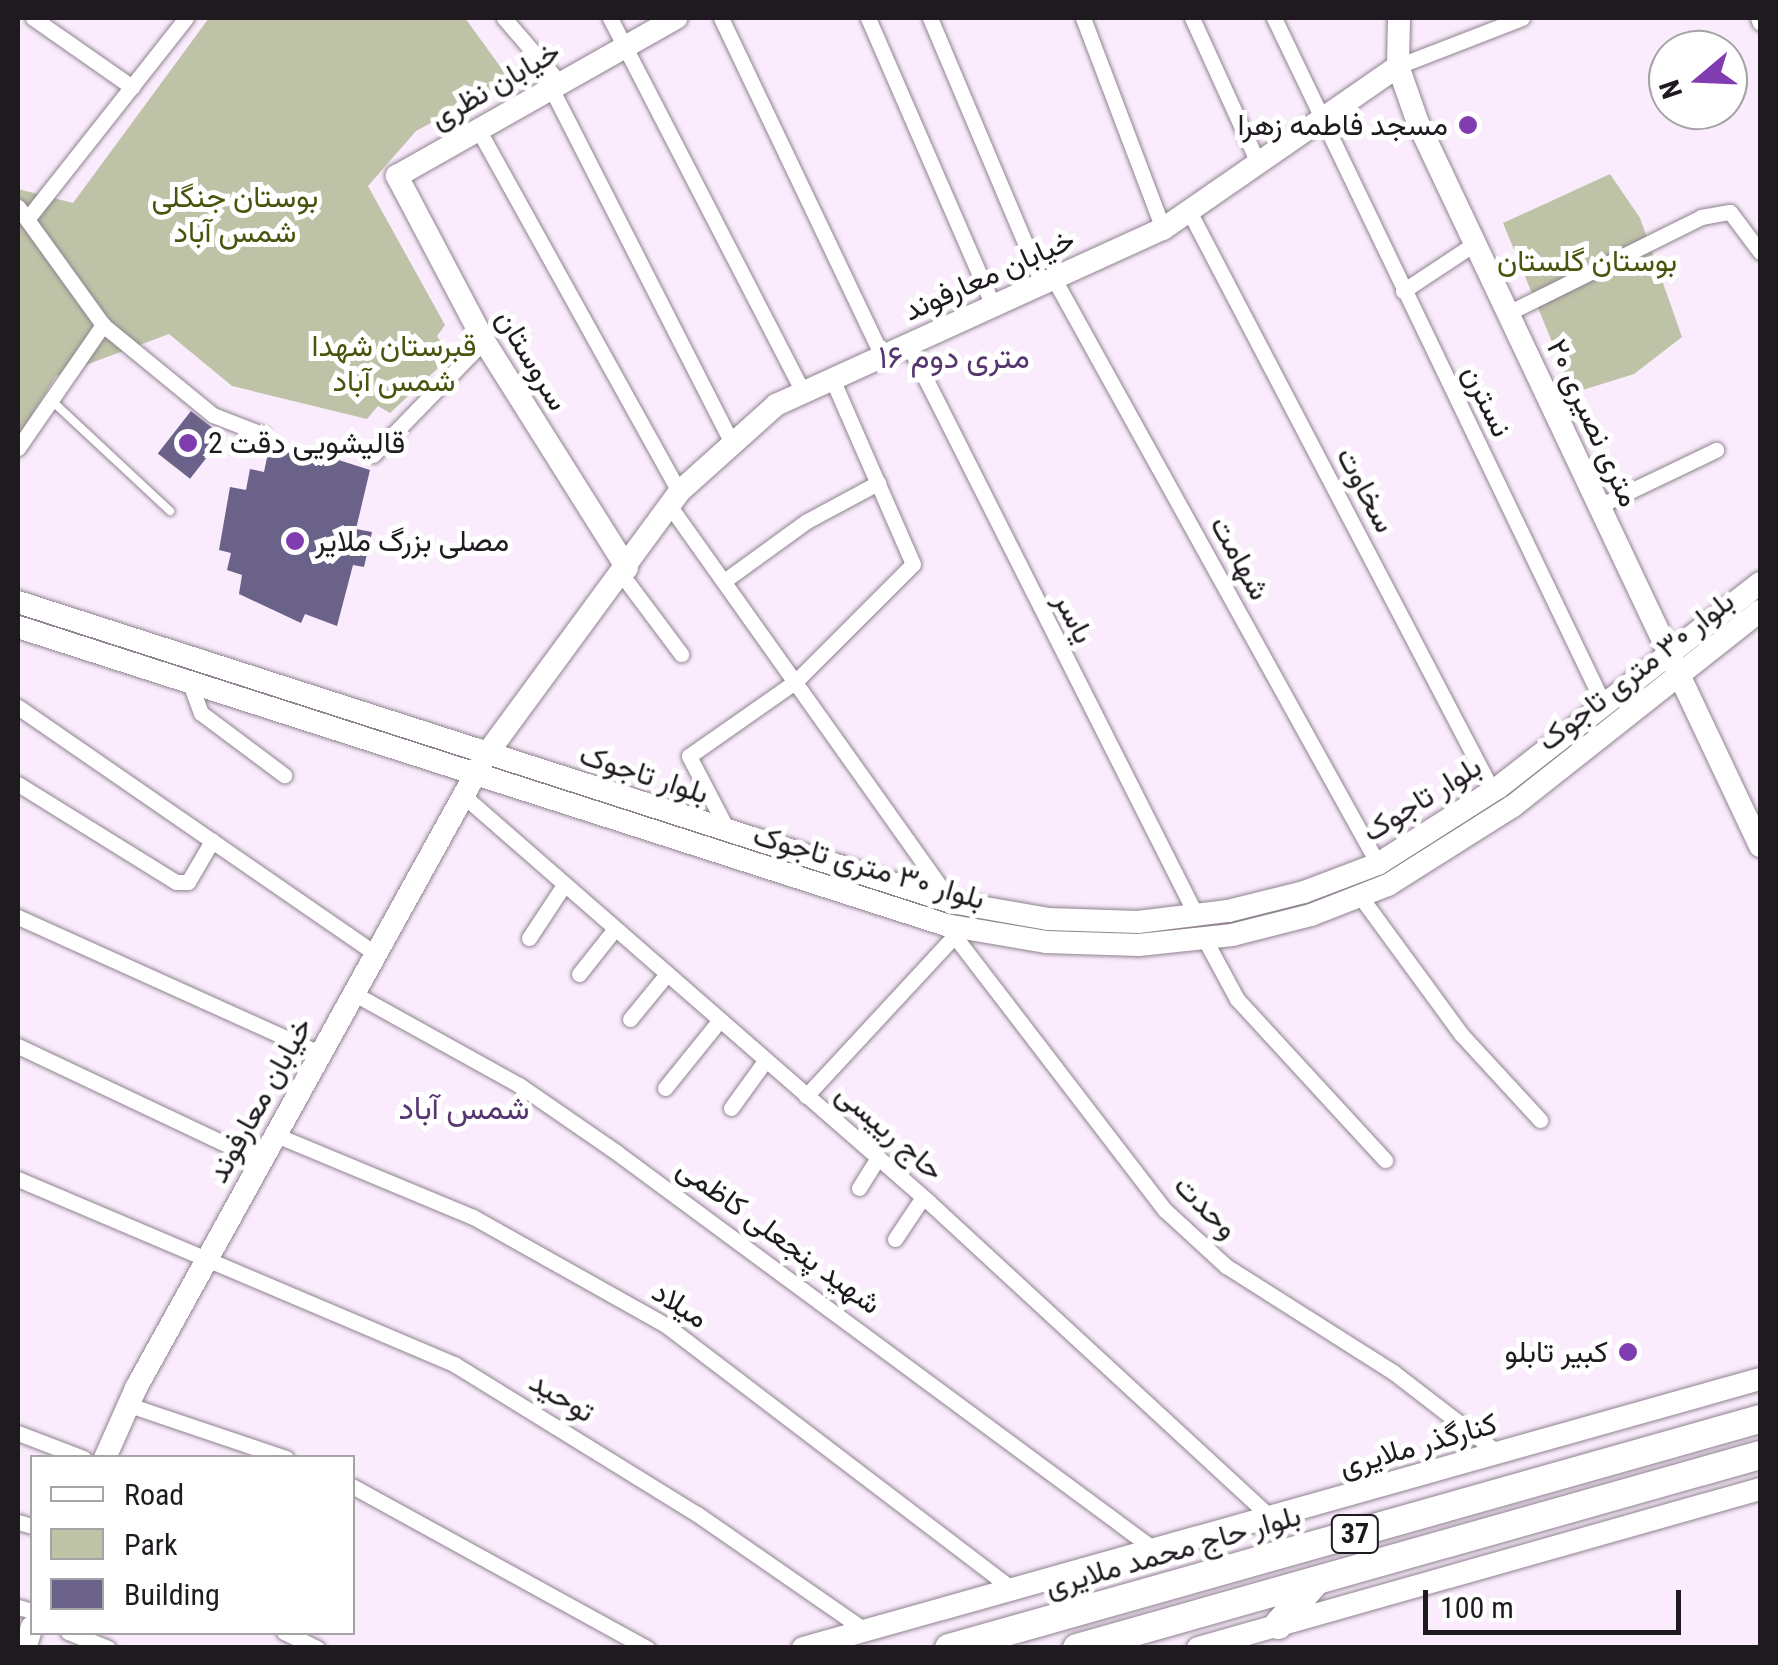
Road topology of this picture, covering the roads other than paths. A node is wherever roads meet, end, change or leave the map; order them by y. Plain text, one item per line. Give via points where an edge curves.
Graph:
1 (33, 18) edge
2 (186, 18) edge
3 (504, 18) edge
4 (610, 18) edge
5 (676, 18) edge
6 (721, 18) edge
7 (868, 18) edge
8 (930, 18) edge
9 (1083, 18) edge
10 (1192, 18) edge
11 (1274, 18) edge
12 (1399, 18) edge
13 (1522, 18) edge
14 (628, 44) junction
15 (1398, 66) junction
16 (556, 86) junction
17 (132, 87) junction
18 (1320, 121) junction
19 (478, 129) junction
20 (1259, 165) junction
21 (396, 176) joint
22 (23, 212) edge
23 (1190, 213) junction
24 (1164, 229) junction
25 (1474, 244) junction
26 (1760, 252) edge
27 (1048, 282) junction
28 (1403, 290) junction
29 (992, 306) junction
30 (1508, 314) junction
31 (103, 325) junction
32 (484, 341) junction
33 (908, 344) junction
34 (882, 355) junction
35 (832, 378) junction
36 (803, 392) junction
37 (51, 400) junction
38 (262, 434) dead end
39 (730, 440) junction
40 (18, 448) edge
41 (1716, 450) dead end
42 (373, 455) dead end
43 (878, 483) junction
44 (674, 499) junction
45 (1599, 506) junction
46 (170, 511) dead end
47 (624, 572) junction
48 (724, 581) junction
49 (1760, 583) edge
50 (18, 602) edge
51 (1760, 612) edge
52 (18, 627) edge
53 (681, 654) dead end
54 (1676, 665) junction
55 (796, 680) junction
56 (190, 683) junction
57 (1604, 705) junction
58 (18, 707) edge
59 (482, 766) junction
60 (284, 775) dead end
61 (18, 784) edge
62 (1492, 792) junction
63 (465, 797) junction
64 (1755, 820) edge
65 (729, 833) junction
66 (212, 841) junction
67 (1760, 846) edge
68 (1378, 864) junction
69 (564, 885) junction
70 (1360, 896) junction
71 (1196, 915) junction
72 (18, 917) edge
73 (950, 921) junction
74 (614, 930) junction
75 (530, 938) dead end
76 (1204, 938) junction
77 (376, 955) junction
78 (578, 974) dead end
79 (666, 975) junction
80 (353, 992) junction
81 (630, 1019) dead end
82 (718, 1021) junction
83 (18, 1046) edge
84 (322, 1054) junction
85 (765, 1061) junction
86 (664, 1088) dead end
87 (806, 1096) junction
88 (730, 1108) dead end
89 (1540, 1120) dead end
90 (276, 1135) junction
91 (878, 1158) junction
92 (1385, 1160) dead end
93 (261, 1161) junction
94 (18, 1180) edge
95 (860, 1188) dead end
96 (923, 1197) junction
97 (895, 1238) dead end
98 (205, 1262) junction
99 (1760, 1379) edge
100 (129, 1405) junction
101 (1760, 1419) edge
102 (18, 1433) edge
103 (1498, 1453) junction
104 (75, 1455) edge
105 (106, 1455) edge
106 (277, 1455) edge
107 (1760, 1456) edge
108 (355, 1488) edge
109 (1760, 1489) edge
110 (1271, 1518) junction
111 (1155, 1550) junction
112 (1315, 1582) junction
113 (1012, 1590) junction
114 (1278, 1625) junction
115 (864, 1629) junction
116 (76, 1635) edge
117 (290, 1635) edge
118 (108, 1648) edge
119 (318, 1648) edge
120 (646, 1648) edge
121 (804, 1648) edge
122 (948, 1648) edge
123 (1077, 1648) edge
124 (1198, 1648) edge

1 - 17 street
2 - 17 street
3 - 16 street
4 - 14 street
5 - 14 main road, خیابان نظری
6 - 34 street
7 - 29 street
8 - 27 street, شهامت
9 - 24 street
10 - 20 street
11 - 18 street, نسترن
12 - 15 main road, ۲۰ متری نصیری
13 - 15 street
14 - 16 main road, خیابان نظری
14 - 36 street
15 - 18 main road, خیابان معارفوند
15 - 25 main road, ۲۰ متری نصیری
16 - 19 main road, خیابان نظری
16 - 39 street
17 - 22 street
18 - 20 main road, خیابان معارفوند
18 - 28 street, نسترن
19 - 21 main road, خیابان نظری
19 - 44 street, وحدت
20 - 23 main road, خیابان معارفوند
21 - 32 main road, سروستان
22 - 31 street
23 - 24 main road, خیابان معارفوند
23 - 62 street, سخاوت
24 - 27 main road, خیابان معارفوند
25 - 28 street
25 - 30 main road, ۲۰ متری نصیری
26 - 30 street via 1730,212 1701,218
27 - 29 main road, خیابان معارفوند
27 - 68 street, شهامت
28 - 57 street, نسترن
29 - 33 main road, خیابان معارفوند
30 - 45 main road, ۲۰ متری نصیری
31 - 37 street
31 - 38 street via 214,415
32 - 42 street
32 - 47 main road, سروستان
33 - 34 main road, خیابان معارفوند
33 - 71 street, یاسر
34 - 35 main road, خیابان معارفوند
35 - 36 main road, خیابان معارفوند
35 - 43 street
36 - 39 main road, خیابان معارفوند
37 - 40 street
37 - 46 lane
39 - 44 main road, خیابان معارفوند
41 - 45 street
43 - 48 street via 807,521
43 - 55 street via 913,564
44 - 47 main road, خیابان معارفوند
44 - 48 street, وحدت
45 - 54 main road, ۲۰ متری نصیری
47 - 53 street
47 - 59 main road, خیابان معارفوند
48 - 55 street, وحدت
49 - 54 main road, بلوار ۳۰ متری تاجوک
50 - 59 main road, بلوار تاجوک
51 - 54 main road, بلوار ۳۰ متری تاجوک
52 - 56 main road, بلوار ۳۰ متری تاجوک
54 - 57 main road, بلوار تاجوک
54 - 64 main road, ۲۰ متری نصیری
54 - 70 main road, بلوار ۳۰ متری تاجوک via 1452,848
55 - 65 street via 689,756
55 - 73 street, وحدت
56 - 59 main road, بلوار ۳۰ متری تاجوک
56 - 60 street via 202,713
57 - 62 main road, بلوار تاجوک
58 - 66 street
59 - 63 main road, خیابان معارفوند
59 - 65 main road, بلوار تاجوک
59 - 73 main road, بلوار ۳۰ متری تاجوک
61 - 66 street via 176,882 188,882
62 - 68 main road, بلوار تاجوک
63 - 69 street, حاج رییسی
63 - 77 main road, خیابان معارفوند
64 - 67 main road, ۲۰ متری نصیری
65 - 73 main road, بلوار تاجوک
66 - 77 street
68 - 71 main road, بلوار تاجوک via 1304,892
69 - 74 street, حاج رییسی
69 - 75 street
70 - 76 main road, بلوار ۳۰ متری تاجوک via 1311,915
70 - 89 street via 1450,1022
71 - 73 main road, بلوار تاجوک via 1138,922
72 - 84 street
73 - 76 main road, بلوار ۳۰ متری تاجوک via 1046,942 1140,946
73 - 87 street
73 - 103 street, وحدت via 1165,1210 1226,1266 1392,1372
74 - 78 street
74 - 79 street, حاج رییسی
76 - 92 street via 1237,999
77 - 80 main road, خیابان معارفوند
79 - 81 street
79 - 82 street, حاج رییسی
80 - 84 main road, خیابان معارفوند
80 - 111 street, شهید پنجعلی کاظمی via 519,1085 616,1152
82 - 85 street, حاج رییسی
82 - 86 street
83 - 93 street
84 - 90 main road, خیابان معارفوند
85 - 87 street, حاج رییسی
85 - 88 street
87 - 91 street, حاج رییسی
90 - 93 main road, خیابان معارفوند
90 - 113 street, میلاد via 473,1217 667,1326
91 - 95 street
91 - 96 street, حاج رییسی
93 - 98 main road, خیابان معارفوند
94 - 98 street, توحید
96 - 97 street
96 - 110 street, حاج رییسی
98 - 100 main road, خیابان معارفوند
98 - 115 street, توحید via 454,1364 697,1514
99 - 103 main road, کنارگذر ملایری
100 - 105 main road, خیابان معارفوند
100 - 106 street
101 - 122 highway, بلوار حاج محمد ملایری / 37
102 - 104 street
103 - 110 main road, کنارگذر ملایری
107 - 112 highway, 37
108 - 120 street
109 - 114 main road
110 - 111 main road, کنارگذر ملایری
111 - 113 main road, کنارگذر ملایری
112 - 114 highway
112 - 123 highway, 37
113 - 115 main road, کنارگذر ملایری
114 - 124 main road
115 - 121 main road, کنارگذر ملایری
116 - 118 street
117 - 119 street

